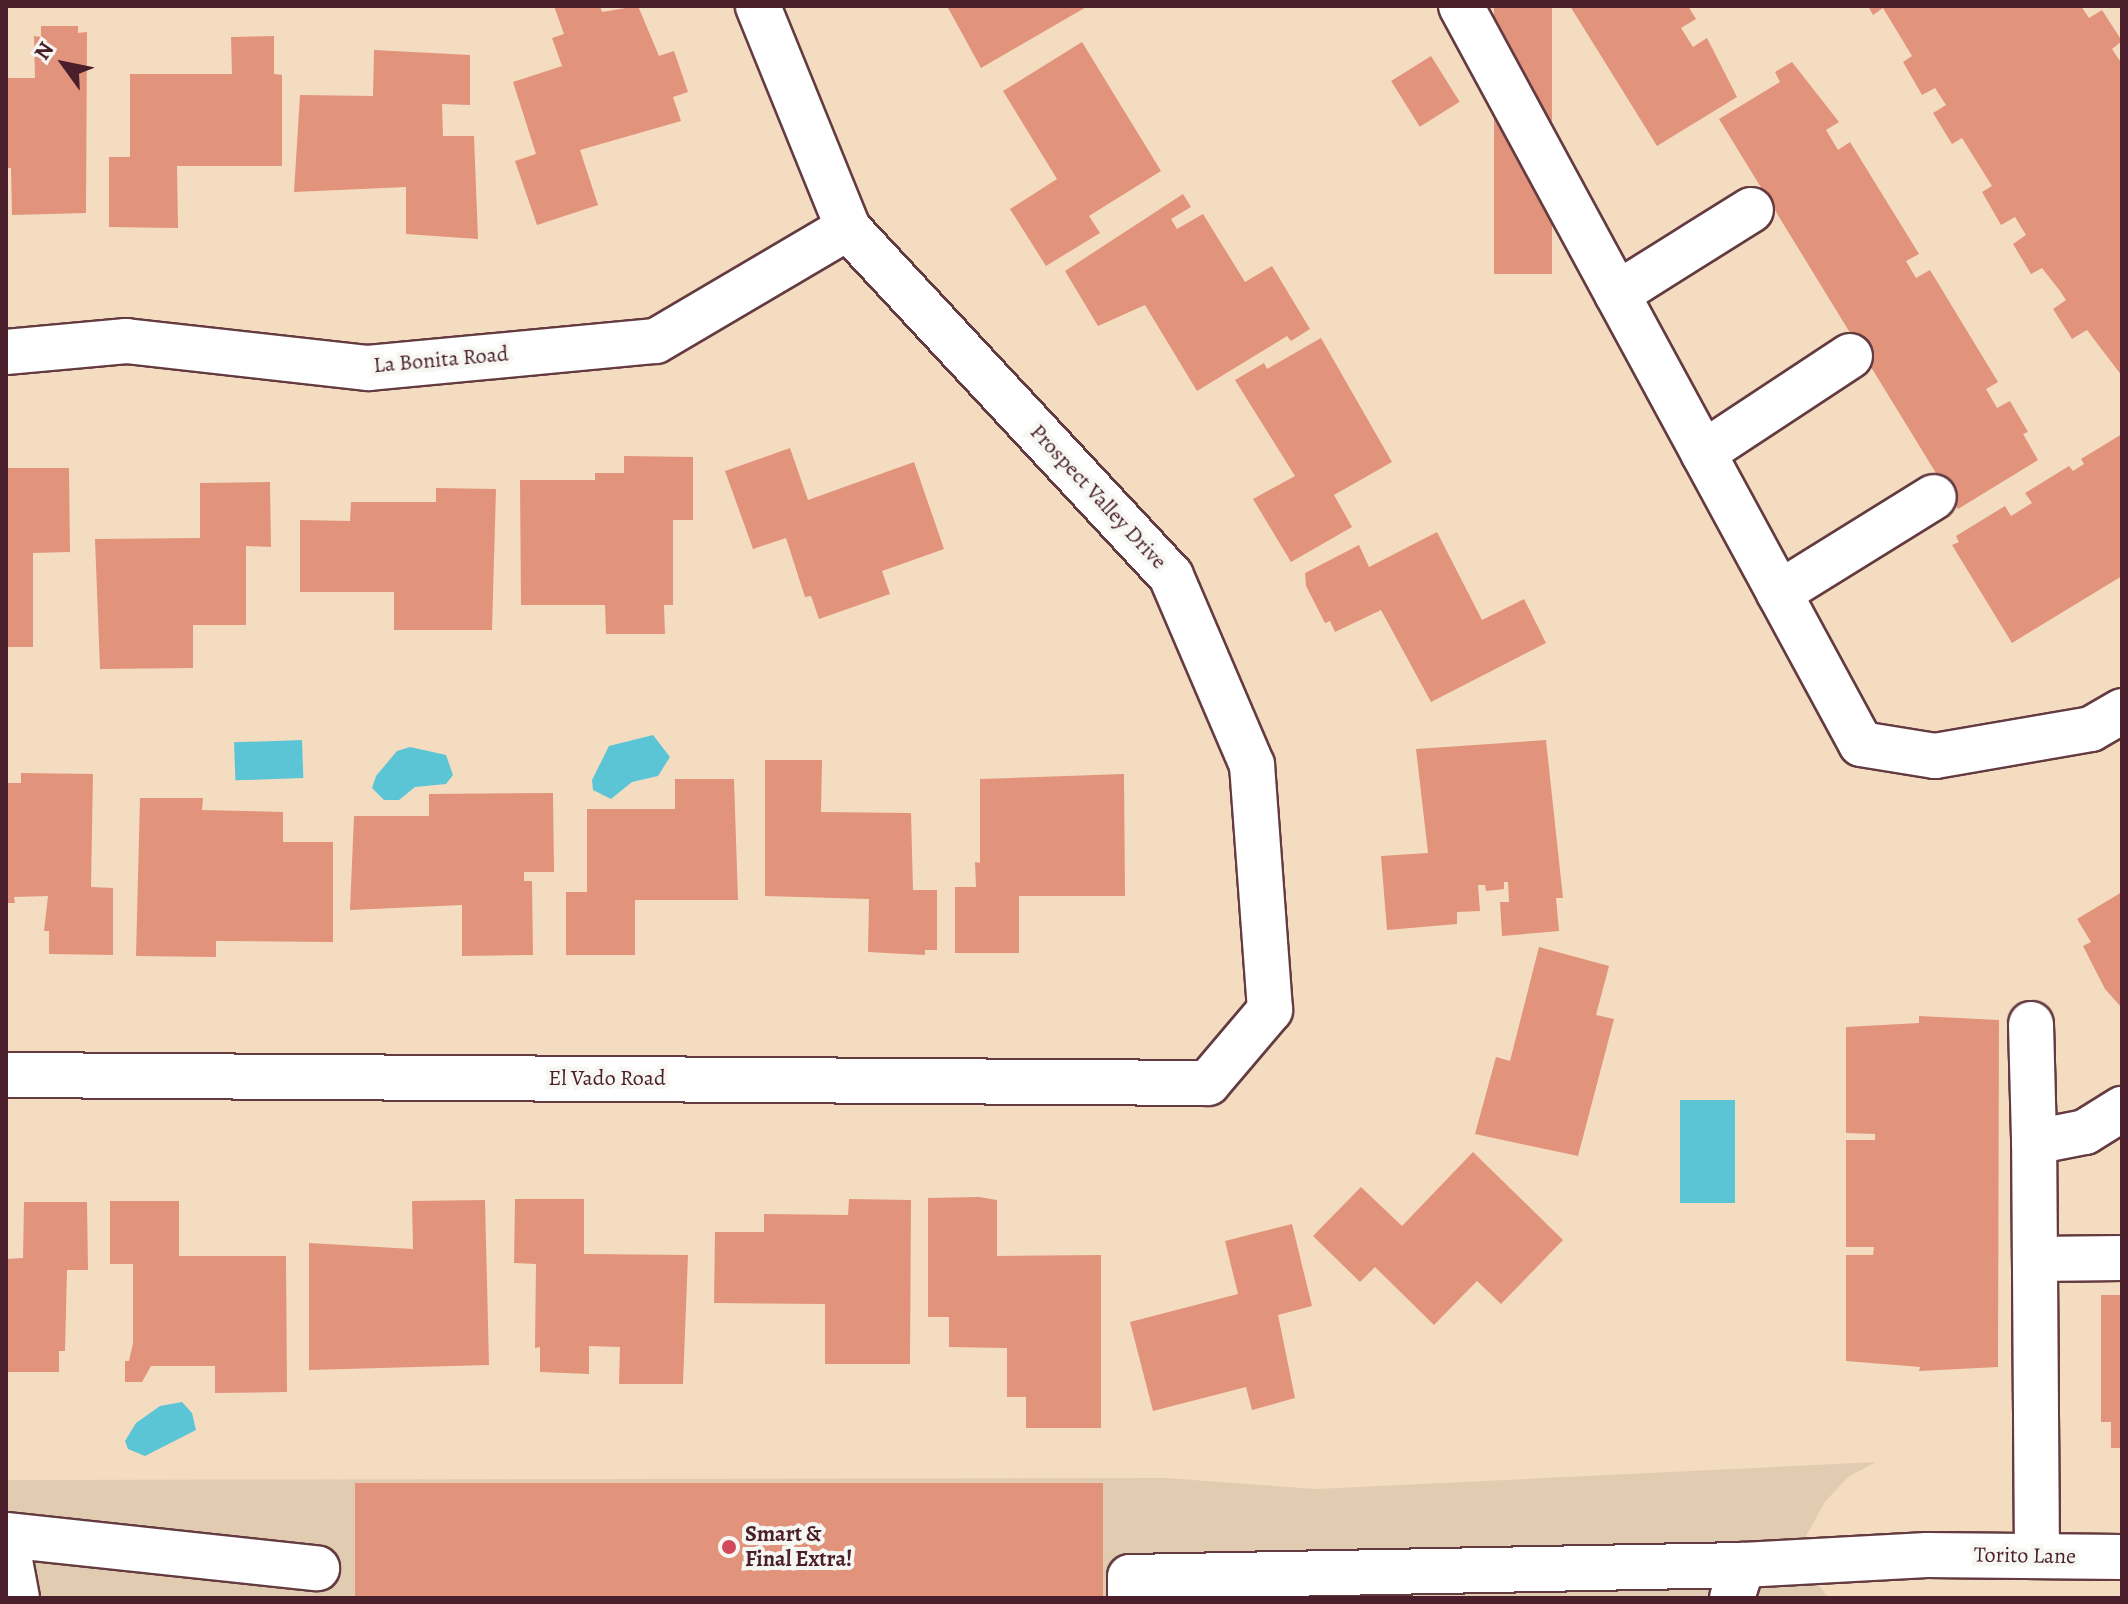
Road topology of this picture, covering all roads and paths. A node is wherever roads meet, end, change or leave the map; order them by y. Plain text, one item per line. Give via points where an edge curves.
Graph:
1 (758, 6) edge
2 (1461, 6) edge
3 (1751, 210) dead end
4 (848, 228) junction
5 (1617, 294) junction
6 (6, 352) edge
7 (1850, 356) dead end
8 (1703, 453) junction
9 (1934, 497) dead end
10 (1779, 593) junction
11 (2122, 711) edge
12 (2031, 1024) dead end
13 (6, 1075) edge
14 (1208, 1083) joint
15 (2122, 1109) edge
16 (2034, 1142) junction
17 (2122, 1258) edge
18 (2035, 1259) junction
19 (6, 1537) edge
20 (2037, 1556) junction
21 (2122, 1557) edge
22 (317, 1568) dead end
23 (1737, 1582) edge
24 (17, 1598) edge
25 (1130, 1598) edge

1 - 4 street, Prospect Valley Drive
2 - 5 street
3 - 5 street
4 - 6 street, La Bonita Road via 656,341 368,368 126,341
4 - 14 street, Prospect Valley Drive via 1171,576 1252,765 1270,1010
5 - 8 street
7 - 8 street
8 - 10 street
9 - 10 street
10 - 11 street via 1861,744 1935,756 2091,729
12 - 16 street
13 - 14 street, El Vado Road
15 - 16 street via 2085,1132
16 - 18 street
17 - 18 street
18 - 20 street
19 - 22 street
19 - 24 street
20 - 21 street, Torito Lane
20 - 23 street, Torito Lane via 1927,1555
23 - 25 street, Torito Lane via 1130,1577

